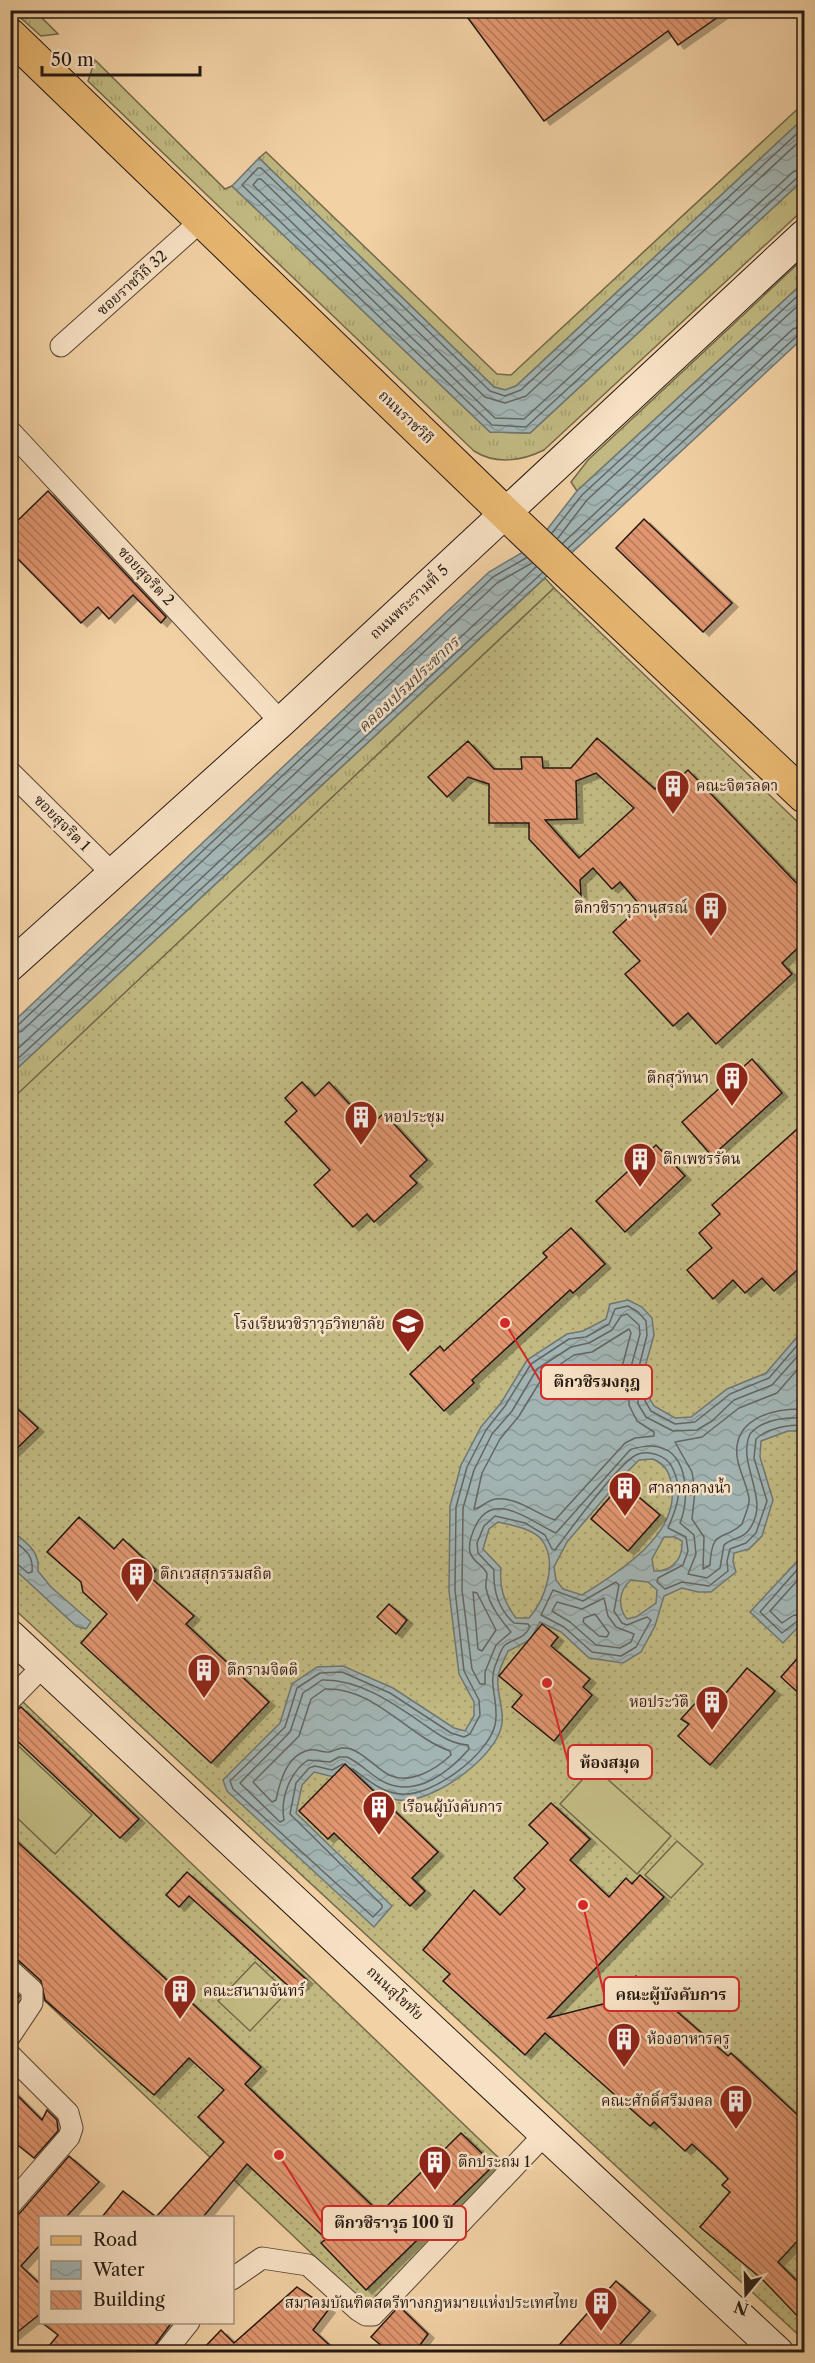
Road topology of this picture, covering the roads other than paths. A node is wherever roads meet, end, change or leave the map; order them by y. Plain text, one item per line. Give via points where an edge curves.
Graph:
1 (10, 35) edge
2 (202, 220) junction
3 (804, 235) edge
4 (61, 346) dead end
5 (10, 431) edge
6 (505, 513) junction
7 (281, 722) junction
8 (10, 772) edge
9 (804, 796) edge
10 (113, 874) junction
11 (10, 966) edge
12 (10, 1635) edge
13 (44, 1666) junction
14 (10, 1700) edge
15 (10, 1970) edge
16 (10, 2036) edge
17 (10, 2055) edge
18 (545, 2134) junction
19 (10, 2205) edge
20 (234, 2278) edge
21 (187, 2324) edge
22 (165, 2352) edge
23 (778, 2352) edge

1 - 2 main road, ถนนราชวิถี
2 - 4 street, ซอยราชวิถี 32
2 - 6 main road, ถนนราชวิถี
3 - 6 main road, ถนนพระรามที่ 5
5 - 7 street, ซอยสุจริต 2
6 - 7 main road, ถนนพระรามที่ 5
6 - 9 main road, ถนนราชวิถี
7 - 10 main road, ถนนพระรามที่ 5
8 - 10 street, ซอยสุจริต 1
10 - 11 main road, ถนนพระรามที่ 5
12 - 13 main road, ถนนสุโขทัย
13 - 14 street
13 - 18 main road, ถนนสุโขทัย
15 - 16 street via 32,1990 33,2003
17 - 19 street via 68,2113 72,2128 69,2137
18 - 20 street via 373,2315 358,2310 308,2265 262,2258
18 - 23 main road, ถนนสุโขทัย
21 - 22 street

